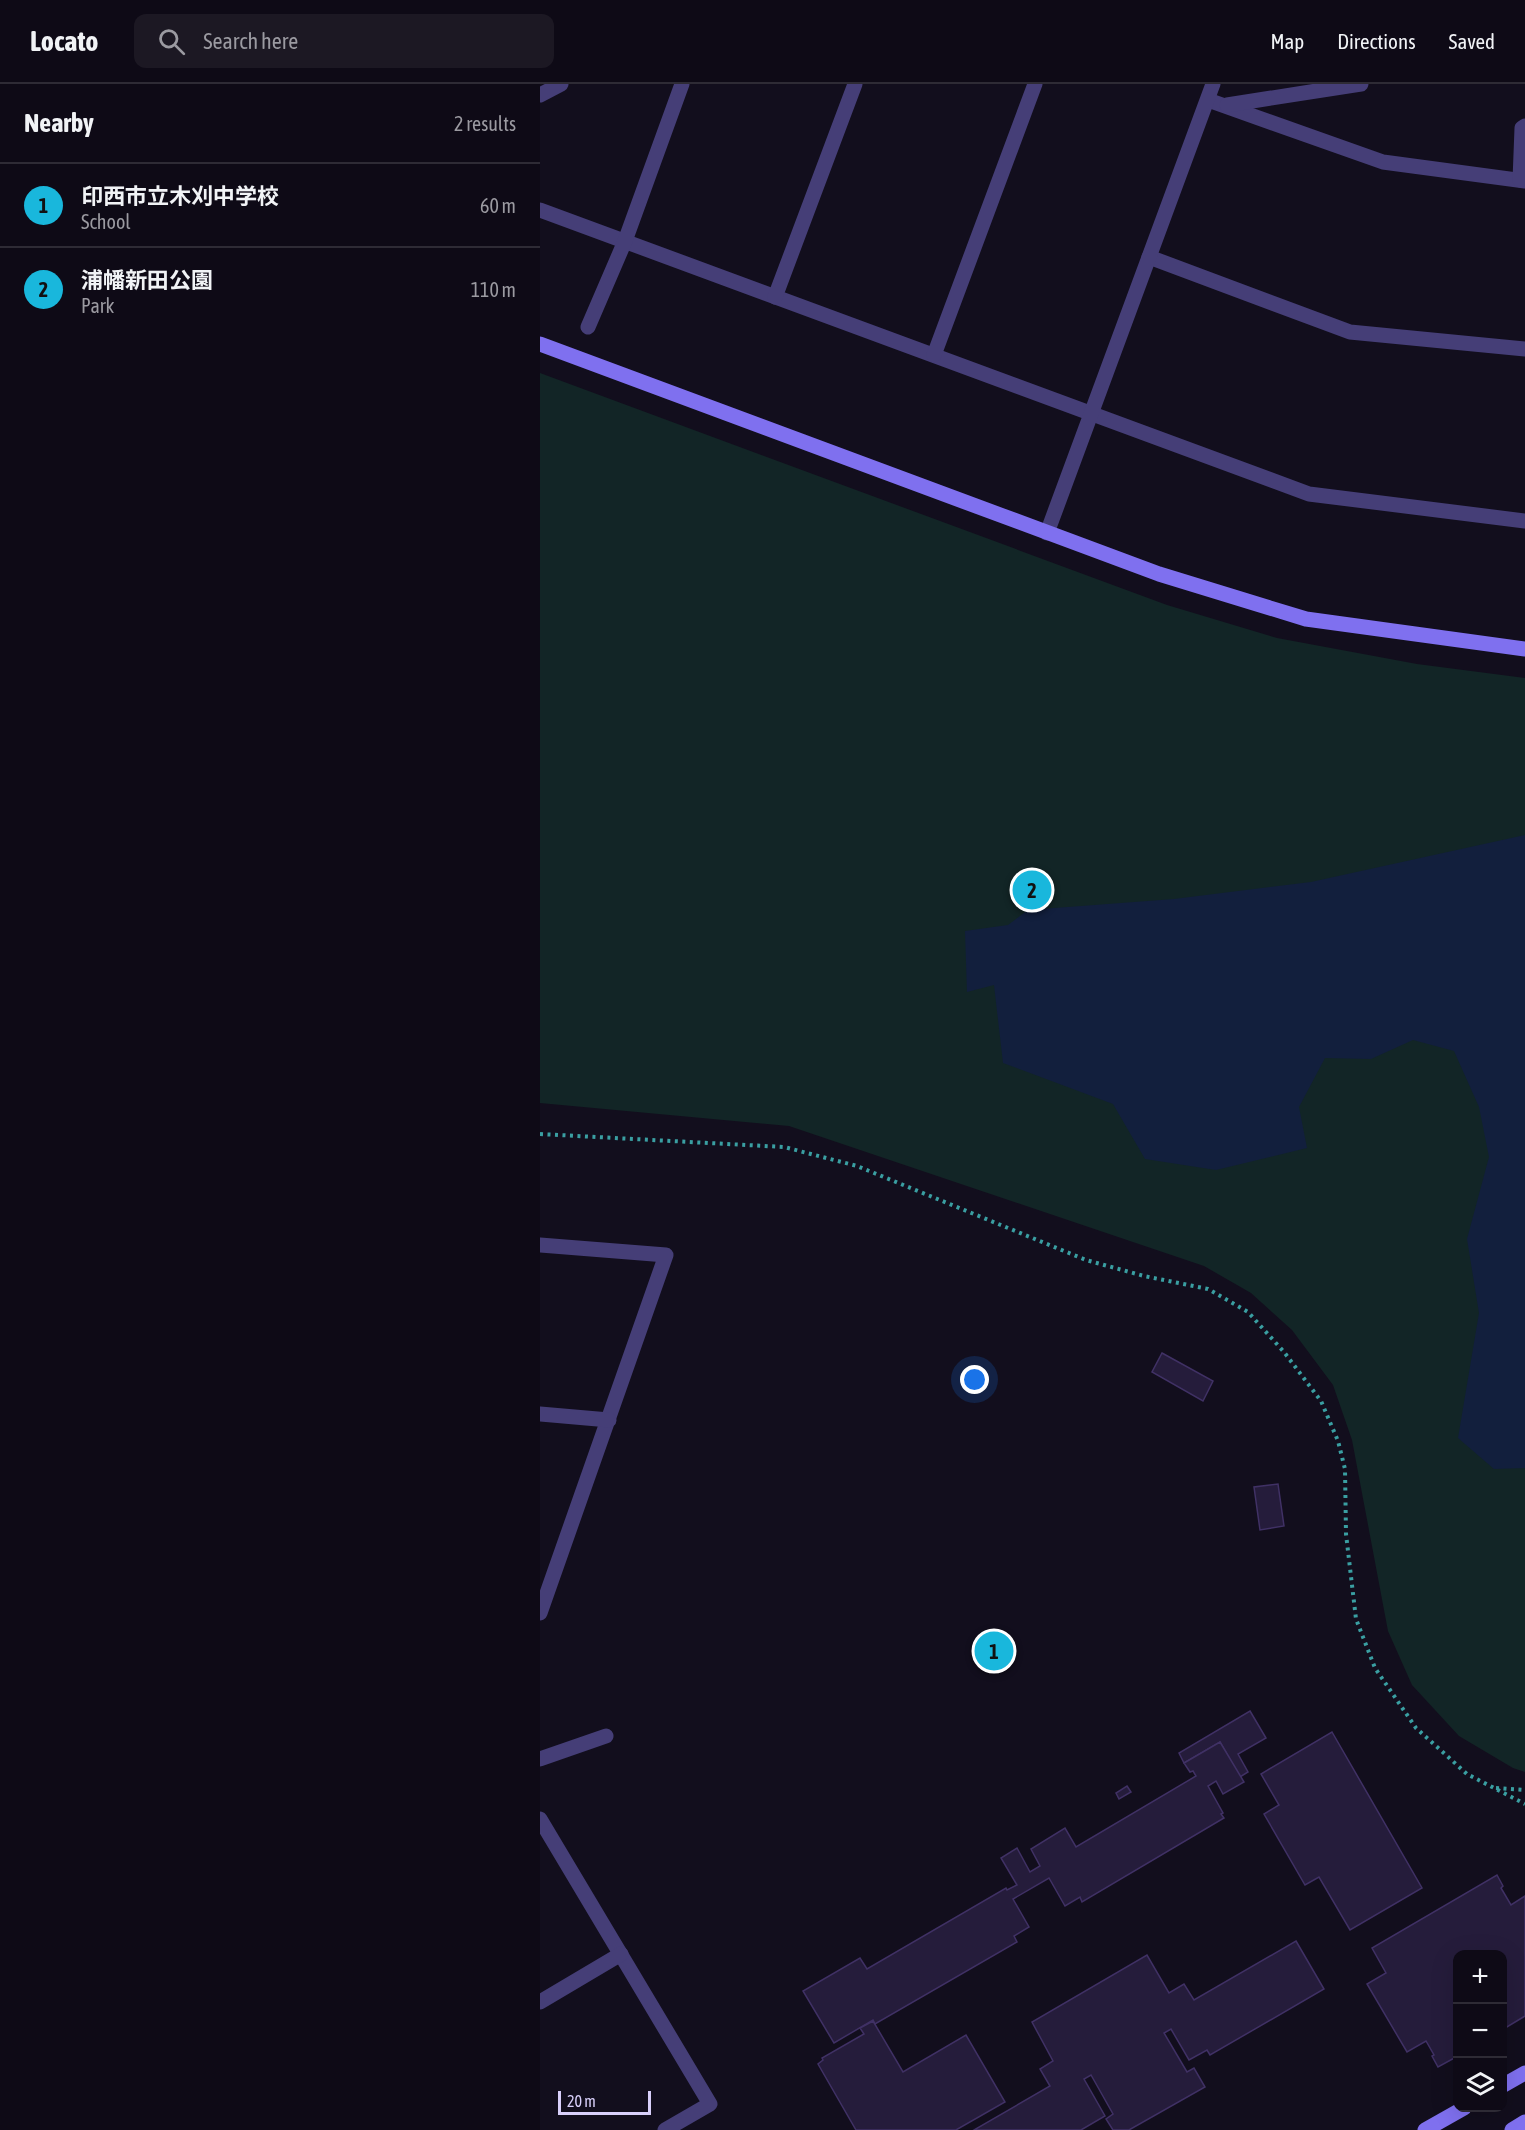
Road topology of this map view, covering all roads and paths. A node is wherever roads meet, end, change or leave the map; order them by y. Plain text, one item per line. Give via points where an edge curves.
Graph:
1 (561, 84) edge
2 (682, 84) edge
3 (855, 84) edge
4 (1035, 84) edge
5 (1213, 84) edge
6 (1361, 84) edge
7 (540, 95) edge
8 (1208, 100) junction
9 (1224, 105) junction
10 (1525, 126) edge
11 (1523, 180) edge
12 (540, 210) edge
13 (625, 241) junction
14 (1149, 257) junction
15 (775, 297) junction
16 (588, 327) dead end
17 (540, 344) edge
18 (1525, 349) edge
19 (934, 355) junction
20 (1091, 413) junction
21 (1525, 520) edge
22 (1047, 533) junction
23 (1525, 649) edge
24 (540, 1134) edge
25 (540, 1245) edge
26 (540, 1414) edge
27 (609, 1420) junction
28 (545, 1583) edge
29 (540, 1613) edge
30 (606, 1736) dead end
31 (540, 1760) edge
32 (1493, 1788) junction
33 (1525, 1790) edge
34 (1525, 1804) edge
35 (540, 1819) edge
36 (621, 1954) junction
37 (540, 2002) edge
38 (1525, 2073) edge
39 (1507, 2084) edge
40 (1457, 2112) edge
41 (1525, 2122) edge
42 (665, 2130) edge
43 (1425, 2130) edge
44 (1512, 2130) edge

1 - 7 street
2 - 13 street
3 - 15 street
4 - 19 street
5 - 8 street
6 - 9 street
8 - 9 street
8 - 14 street
9 - 11 street via 1383,162
10 - 11 street
12 - 13 street
13 - 15 street
13 - 16 street
14 - 18 street via 1350,332
14 - 20 street
15 - 19 street
17 - 22 street
19 - 20 street
20 - 21 street via 1309,494
20 - 22 street
22 - 23 street via 1159,574 1306,619
24 - 32 path via 784,1147 805,1152 857,1166 1086,1260 1208,1289 1248,1312 1321,1401 1338,1441 1345,1469 1346,1534 1356,1619 1376,1668 1416,1728 1467,1774
25 - 27 street via 666,1255
26 - 27 street
27 - 28 street
28 - 29 street
30 - 31 street
32 - 33 path
32 - 34 path
35 - 36 street
36 - 37 street
36 - 42 street via 710,2104
38 - 39 street
40 - 43 street
41 - 44 street

